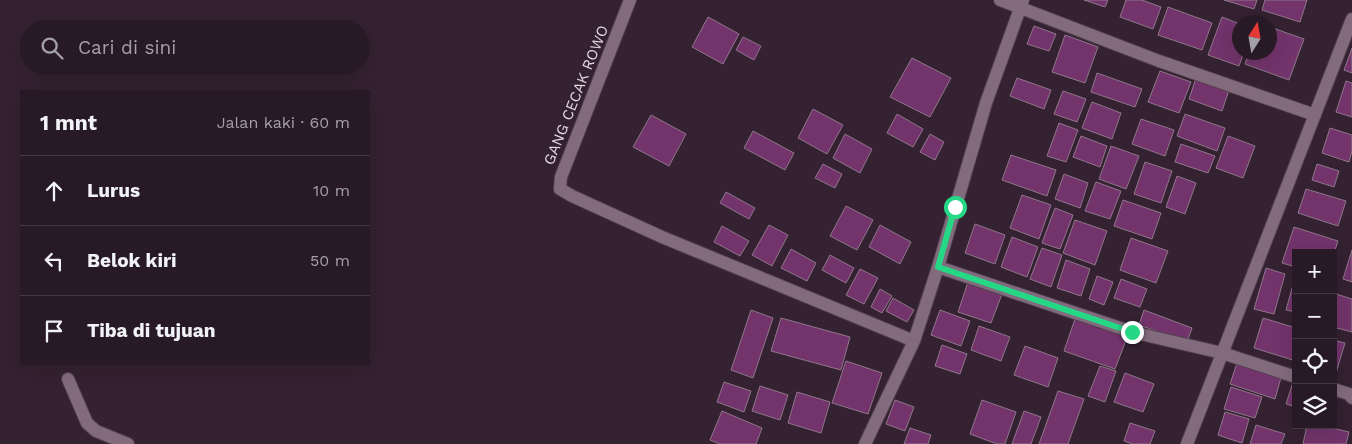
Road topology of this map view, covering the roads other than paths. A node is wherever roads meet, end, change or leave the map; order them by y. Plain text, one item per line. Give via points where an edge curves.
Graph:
1 (630, 0) edge
2 (1000, 0) edge
3 (1021, 4) edge
4 (1352, 19) edge
5 (1315, 115) junction
6 (938, 267) junction
7 (914, 341) junction
8 (1222, 353) junction
9 (1292, 376) edge
10 (68, 379) dead end
11 (1337, 390) edge
12 (1352, 398) edge
13 (128, 444) edge
14 (865, 444) edge
15 (1186, 444) edge

1 - 7 street, GANG CECAK ROWO via 560,177 560,189 662,237
2 - 3 street
3 - 5 street via 1159,61
3 - 6 street via 986,103
4 - 5 street
5 - 8 street
6 - 7 street
6 - 8 street via 1132,332
7 - 14 street
8 - 9 street
8 - 15 street
10 - 13 street via 87,423 96,431
11 - 12 street

